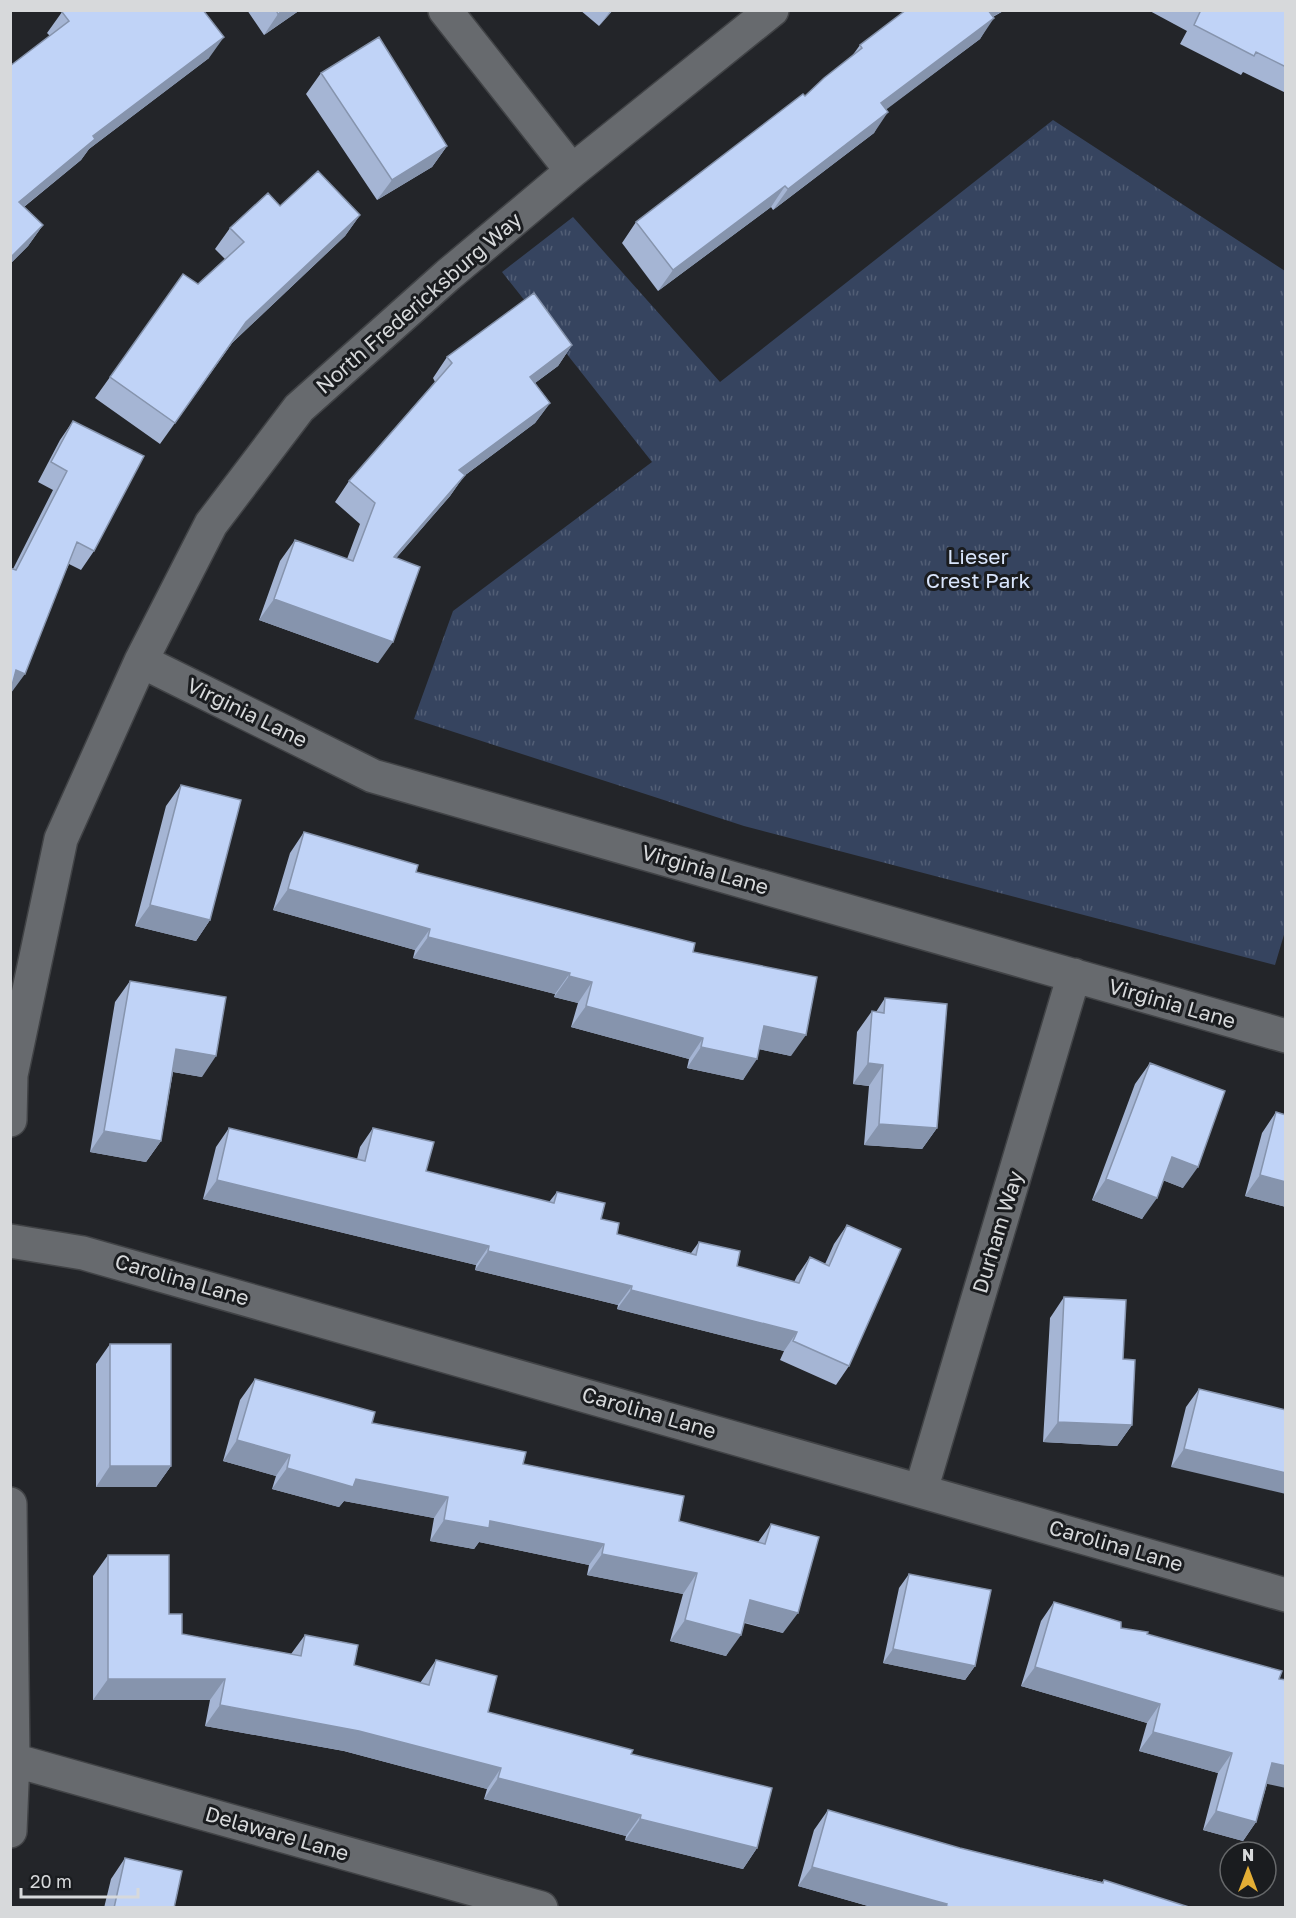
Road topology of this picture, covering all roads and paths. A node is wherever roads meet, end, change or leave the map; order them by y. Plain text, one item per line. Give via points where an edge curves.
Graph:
1 (445, 10) edge
2 (772, 10) edge
3 (572, 171) junction
4 (141, 661) junction
5 (1074, 975) junction
6 (1286, 1036) edge
7 (10, 1120) edge
8 (10, 1241) edge
9 (921, 1490) junction
10 (10, 1504) edge
11 (1286, 1595) edge
12 (13, 1760) junction
13 (10, 1831) edge
14 (541, 1908) edge

1 - 3 street
2 - 3 street, North Fredericksburg Way
3 - 4 street, North Fredericksburg Way via 299,408 211,524
4 - 5 street, Virginia Lane via 373,776
4 - 7 street, North Fredericksburg Way via 61,839 11,1075
5 - 6 street, Virginia Lane
5 - 9 street, Durham Way
8 - 9 street, Carolina Lane via 83,1253
9 - 11 street, Carolina Lane
10 - 12 street
12 - 13 street
12 - 14 street, Delaware Lane

